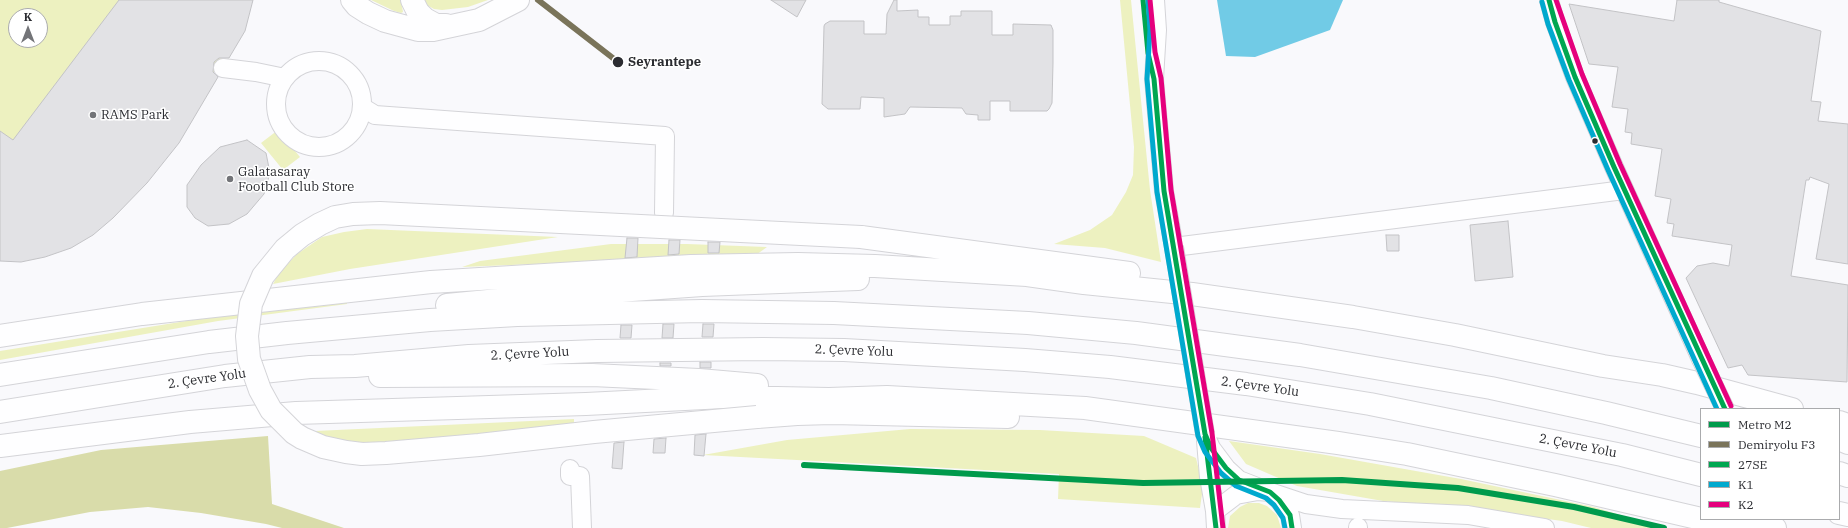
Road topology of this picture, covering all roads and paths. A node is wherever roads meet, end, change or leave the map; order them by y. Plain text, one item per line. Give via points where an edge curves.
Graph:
1 (352, 0) edge
2 (412, 0) edge
3 (518, 0) edge
4 (1143, 0) edge
5 (1155, 0) edge
6 (1549, 0) edge
7 (454, 26) junction
8 (223, 68) dead end
9 (285, 78) junction
10 (1154, 79) junction
11 (362, 108) junction
12 (1624, 190) junction
13 (664, 213) dead end
14 (1174, 247) junction
15 (1084, 283) junction
16 (1233, 299) junction
17 (368, 325) junction
18 (0, 336) edge
19 (1603, 366) junction
20 (310, 368) junction
21 (0, 375) edge
22 (887, 397) junction
23 (1085, 408) junction
24 (1725, 408) edge
25 (1745, 408) edge
26 (1788, 408) edge
27 (0, 412) edge
28 (1205, 434) junction
29 (1700, 436) edge
30 (0, 446) edge
31 (570, 469) dead end
32 (1700, 475) edge
33 (1270, 492) junction
34 (1619, 500) junction
35 (1700, 510) edge
36 (1216, 519) edge
37 (1700, 519) edge
38 (1705, 520) edge
39 (1746, 520) edge
40 (582, 528) edge
41 (1292, 528) edge
42 (1545, 528) edge
43 (1740, 528) edge
44 (1774, 528) edge

1 - 7 main road via 368,13 401,26 418,30
2 - 7 main road via 425,19 436,25
3 - 7 main road via 479,20
4 - 10 street via 1148,53
5 - 10 street via 1157,30
6 - 12 street via 1576,77
8 - 9 street
9 - 11 street via 307,63 321,61 335,64 356,81 361,94
9 - 11 street via 278,91 276,105 279,119 287,132 298,141 311,146 326,146 339,142 351,133 359,122
10 - 14 street via 1164,191
11 - 13 street via 375,115 665,136
12 - 14 street
12 - 24 street, bridge
14 - 28 street, bridge
15 - 16 main road
15 - 17 main road via 888,279 702,285 454,304 410,312
15 - 18 main road via 1027,275 876,266 691,266 439,282 328,292 142,314
16 - 19 main road via 1455,335
16 - 23 main road, bridge via 1209,290 1149,276 861,237 380,213 353,214 335,217 320,224 285,249 263,276 251,304 247,336 248,358 271,410 302,438 323,446 362,454 471,446 757,417 818,414 1006,417
17 - 21 main road via 209,342
17 - 29 main road via 517,315 702,312 834,313 1028,323 1220,343 1373,367 1491,388
19 - 25 main road via 1670,389
19 - 26 main road via 1697,383
20 - 22 main road via 358,375 411,377 592,375 684,379 848,390
20 - 27 main road, 2. Çevre Yolu via 225,376
20 - 32 main road, 2. Çevre Yolu via 469,356 680,349 844,350 1025,360 1246,384 1370,404 1622,455
22 - 23 main road
22 - 30 main road via 724,398 296,413 190,422
23 - 34 main road via 1407,454
28 - 33 street via 1211,448 1239,480
28 - 36 street
31 - 40 street via 570,476 580,476
33 - 36 street via 1236,495
33 - 41 street via 1290,515
33 - 42 street via 1306,504 1342,509 1468,516
34 - 35 main road
34 - 37 main road
38 - 43 main road
39 - 44 main road

